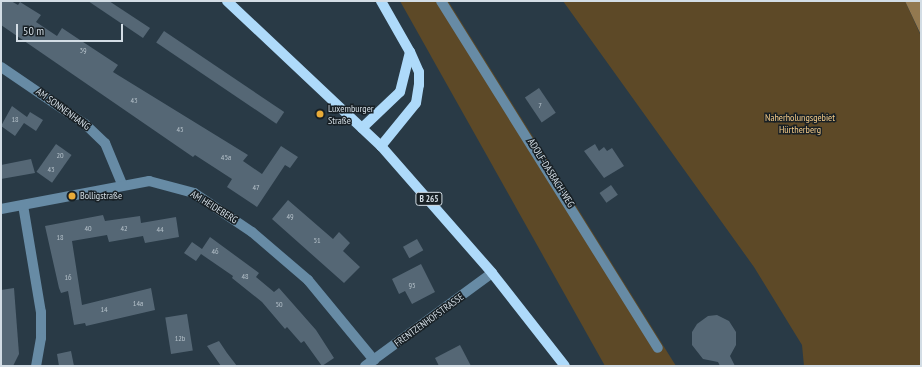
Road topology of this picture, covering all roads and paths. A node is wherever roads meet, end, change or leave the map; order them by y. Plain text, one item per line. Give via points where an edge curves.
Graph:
1 (227, 1) edge
2 (381, 1) edge
3 (441, 1) edge
4 (410, 52) junction
5 (1, 67) edge
6 (362, 128) junction
7 (381, 146) junction
8 (122, 184) junction
9 (23, 205) junction
10 (1, 209) edge
11 (492, 272) junction
12 (658, 348) dead end
13 (374, 360) junction
14 (36, 366) edge
15 (365, 366) edge
16 (565, 366) edge

1 - 6 main road, B 265
2 - 4 main road
3 - 12 street, ADOLF-DASBACH-WEG
4 - 6 main road via 400,92
4 - 7 main road via 419,72 417,99
5 - 8 street, AM SONNENHANG via 85,124 105,143
6 - 7 main road, B 265
7 - 11 main road, B 265
8 - 9 street, AM HEIDEBERG
8 - 13 street, AM HEIDEBERG via 149,181 171,185 194,193 219,208 252,232 308,280
9 - 10 street, AM HEIDEBERG
9 - 14 street via 41,312 41,338
11 - 13 street, FRENTZENHOFSTRASSE
11 - 16 main road, B 265
13 - 15 street, FRENTZENHOFSTRASSE

